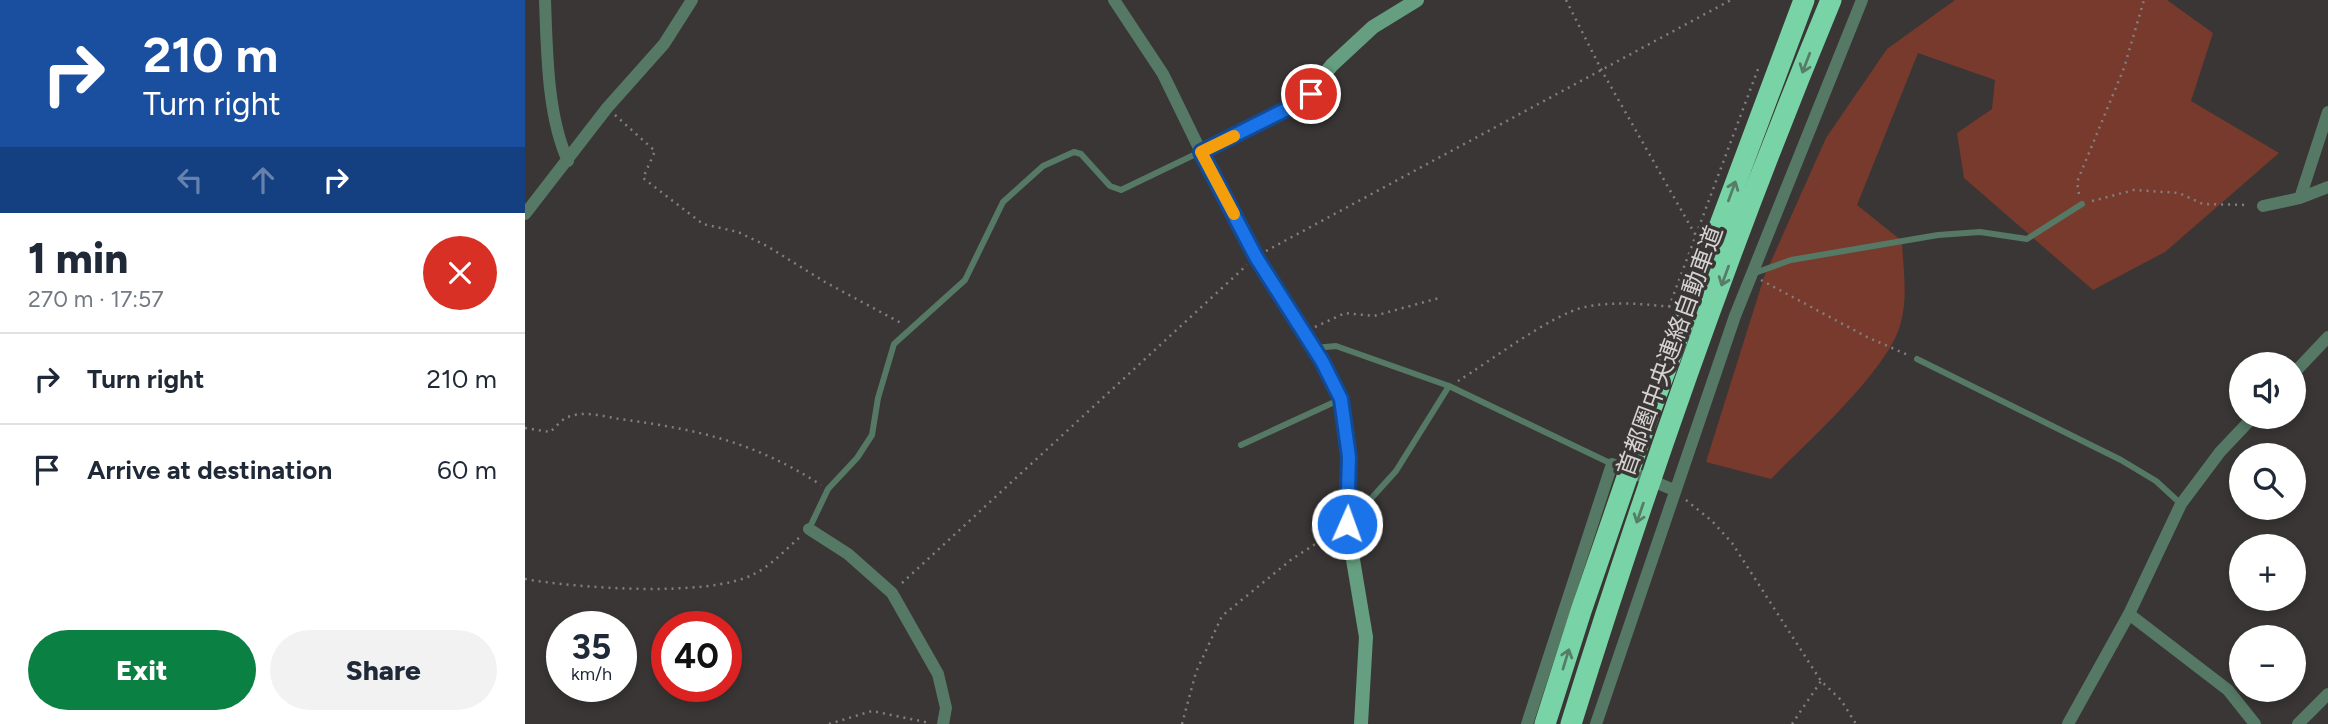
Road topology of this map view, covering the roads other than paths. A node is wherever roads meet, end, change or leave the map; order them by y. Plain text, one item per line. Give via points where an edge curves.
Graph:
1 (545, 0) edge
2 (692, 0) edge
3 (1114, 0) edge
4 (1417, 0) edge
5 (1804, 0) edge
6 (1831, 0) edge
7 (1862, 0) edge
8 (2328, 112) edge
9 (1201, 152) junction
10 (568, 161) junction
11 (2328, 187) edge
12 (2300, 198) junction
13 (2082, 204) road end
14 (2263, 206) road end
15 (525, 214) edge
16 (1750, 275) junction
17 (2328, 337) edge
18 (1315, 348) junction
19 (1917, 359) road end
20 (2306, 360) edge
21 (1449, 386) junction
22 (1341, 399) junction
23 (2242, 429) edge
24 (1241, 445) dead end
25 (1612, 464) junction
26 (1674, 490) junction
27 (2181, 504) junction
28 (1347, 524) junction
29 (809, 529) joint
30 (2129, 614) junction
31 (2328, 694) edge
32 (943, 724) edge
33 (1361, 724) edge
34 (1527, 724) edge
35 (1545, 724) edge
36 (1571, 724) edge
37 (1596, 724) edge
38 (2068, 724) edge
39 (2255, 724) edge
40 (2298, 724) edge

1 - 10 street via 558,140
2 - 10 street via 664,44
3 - 9 street via 1163,74
4 - 9 street via 1373,27 1332,65 1303,101
35 -> 5 highway, 首都圏中央連絡自動車道, bridge via 1645,425
6 -> 36 highway, 首都圏中央連絡自動車道, bridge via 1733,251
7 - 16 street
8 - 12 street
9 - 18 street via 1256,257
9 - 29 lane via 1121,190 1110,186 1074,152 1043,166 1003,202 965,281 894,344 872,435 828,489
10 - 15 street
11 - 12 street
12 - 14 street
13 - 16 lane via 2027,239 1980,232 1938,236 1791,260
16 - 26 street
17 - 20 street
18 - 21 lane via 1336,346
18 - 22 street
19 - 27 lane via 2121,460 2156,481
21 - 25 lane
21 - 28 lane via 1396,471
22 - 24 lane
22 - 28 street via 1349,457
23 - 27 street
25 - 26 street
25 - 34 street
26 - 37 street
27 - 30 street
28 - 33 street via 1366,637
29 - 32 street via 848,554 892,593 937,674 946,708
30 - 38 street
30 - 39 street via 2228,690
31 - 40 street

